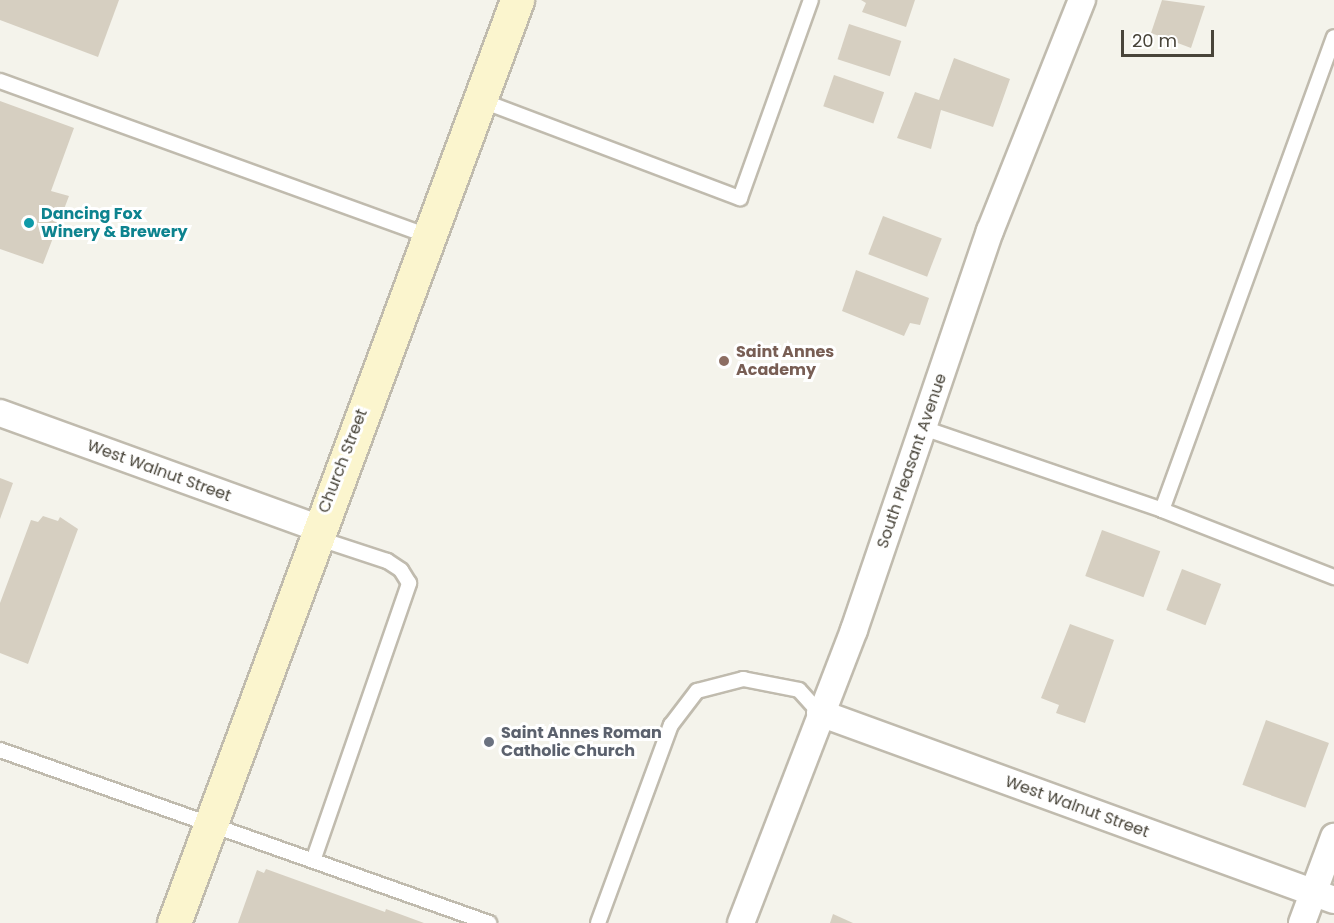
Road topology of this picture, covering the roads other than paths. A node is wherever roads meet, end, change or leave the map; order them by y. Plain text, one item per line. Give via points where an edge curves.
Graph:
1 (517, 0) edge
2 (811, 0) edge
3 (1082, 0) edge
4 (1334, 37) edge
5 (0, 81) edge
6 (480, 100) junction
7 (428, 236) junction
8 (0, 413) edge
9 (923, 428) junction
10 (1162, 510) junction
11 (315, 533) junction
12 (1334, 577) edge
13 (820, 713) junction
14 (0, 750) edge
15 (212, 821) junction
16 (1334, 837) edge
17 (314, 858) junction
18 (1324, 896) edge
19 (174, 923) edge
20 (489, 923) edge
21 (598, 923) edge
22 (741, 923) edge
23 (1302, 923) edge

1 - 6 street, Church Street
2 - 6 lane via 740,198
3 - 9 street, South Pleasant Avenue via 990,231
4 - 10 lane
5 - 7 lane
6 - 7 street, Church Street
7 - 11 street, Church Street
8 - 11 street, West Walnut Street
9 - 10 lane
9 - 13 street, South Pleasant Avenue via 854,630
10 - 12 lane
11 - 15 street, Church Street
11 - 17 lane via 387,561 401,570 409,583
13 - 18 street, West Walnut Street
13 - 21 lane via 799,690 743,679 697,690 670,725
13 - 22 street, South Pleasant Avenue
14 - 15 lane
15 - 17 lane
15 - 19 street, Church Street
16 - 18 street
17 - 20 lane
18 - 23 street

